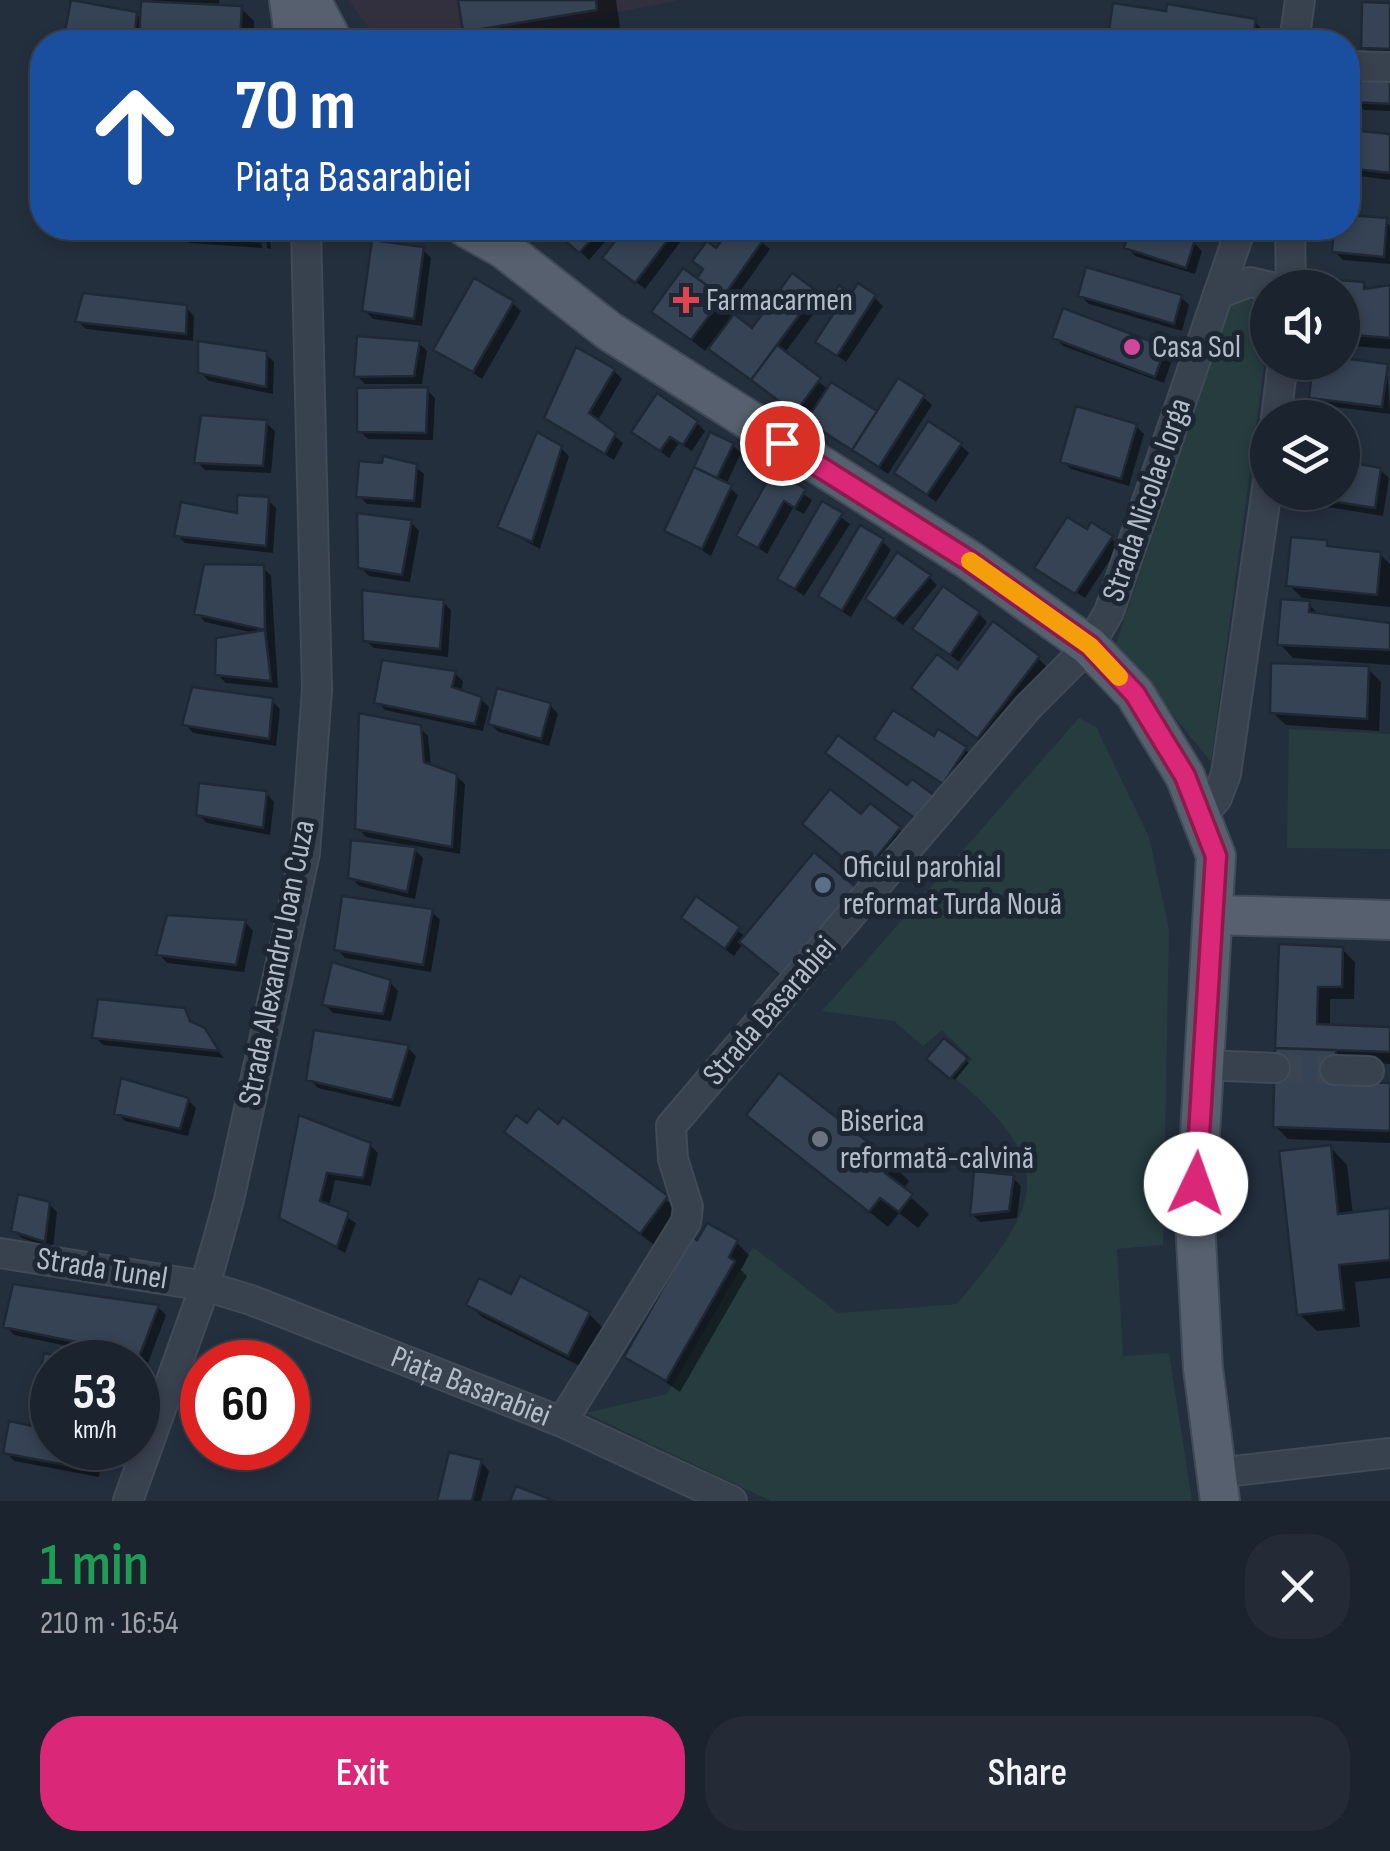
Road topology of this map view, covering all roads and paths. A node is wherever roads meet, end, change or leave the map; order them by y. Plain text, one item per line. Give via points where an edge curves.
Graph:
1 (288, 0) edge
2 (311, 0) edge
3 (1300, 0) edge
4 (293, 30) edge
5 (327, 30) edge
6 (1296, 30) edge
7 (1360, 66) edge
8 (1390, 67) edge
9 (306, 240) edge
10 (498, 240) edge
11 (1236, 240) edge
12 (1290, 240) edge
13 (1291, 270) edge
14 (1250, 282) edge
15 (1218, 294) junction
16 (1264, 510) edge
17 (1090, 646) junction
18 (1201, 817) junction
19 (1215, 915) junction
20 (1390, 920) edge
21 (1203, 1065) junction
22 (1275, 1068) tunnel mouth
23 (1335, 1070) tunnel mouth
24 (1369, 1072) dead end
25 (0, 1253) edge
26 (205, 1286) junction
27 (562, 1422) junction
28 (1390, 1454) edge
29 (1218, 1487) edge
30 (128, 1501) edge
31 (732, 1501) edge

1 - 4 main road
2 - 5 main road
3 - 6 street
7 - 8 street
9 - 26 street, Strada Alexandru Ioan Cuza via 317,690 305,853
10 - 17 main road via 610,331
11 - 15 street, Strada Nicolae Iorga
12 - 13 street
14 - 15 street
15 - 17 street, Strada Nicolae Iorga via 1108,612
16 - 18 street via 1226,774
17 - 18 main road via 1135,694 1185,776
17 - 27 street, Strada Basarabiei via 1028,706 671,1126 686,1222
18 - 19 main road via 1216,856
19 - 20 main road
19 - 21 main road
21 - 22 street
21 - 29 main road via 1195,1221
23 - 24 street
25 - 26 street, Strada Tunel
26 - 27 street, Piața Basarabiei
26 - 30 street, Strada Alexandru Ioan Cuza
27 - 31 street, Piața Basarabiei
28 - 29 street

